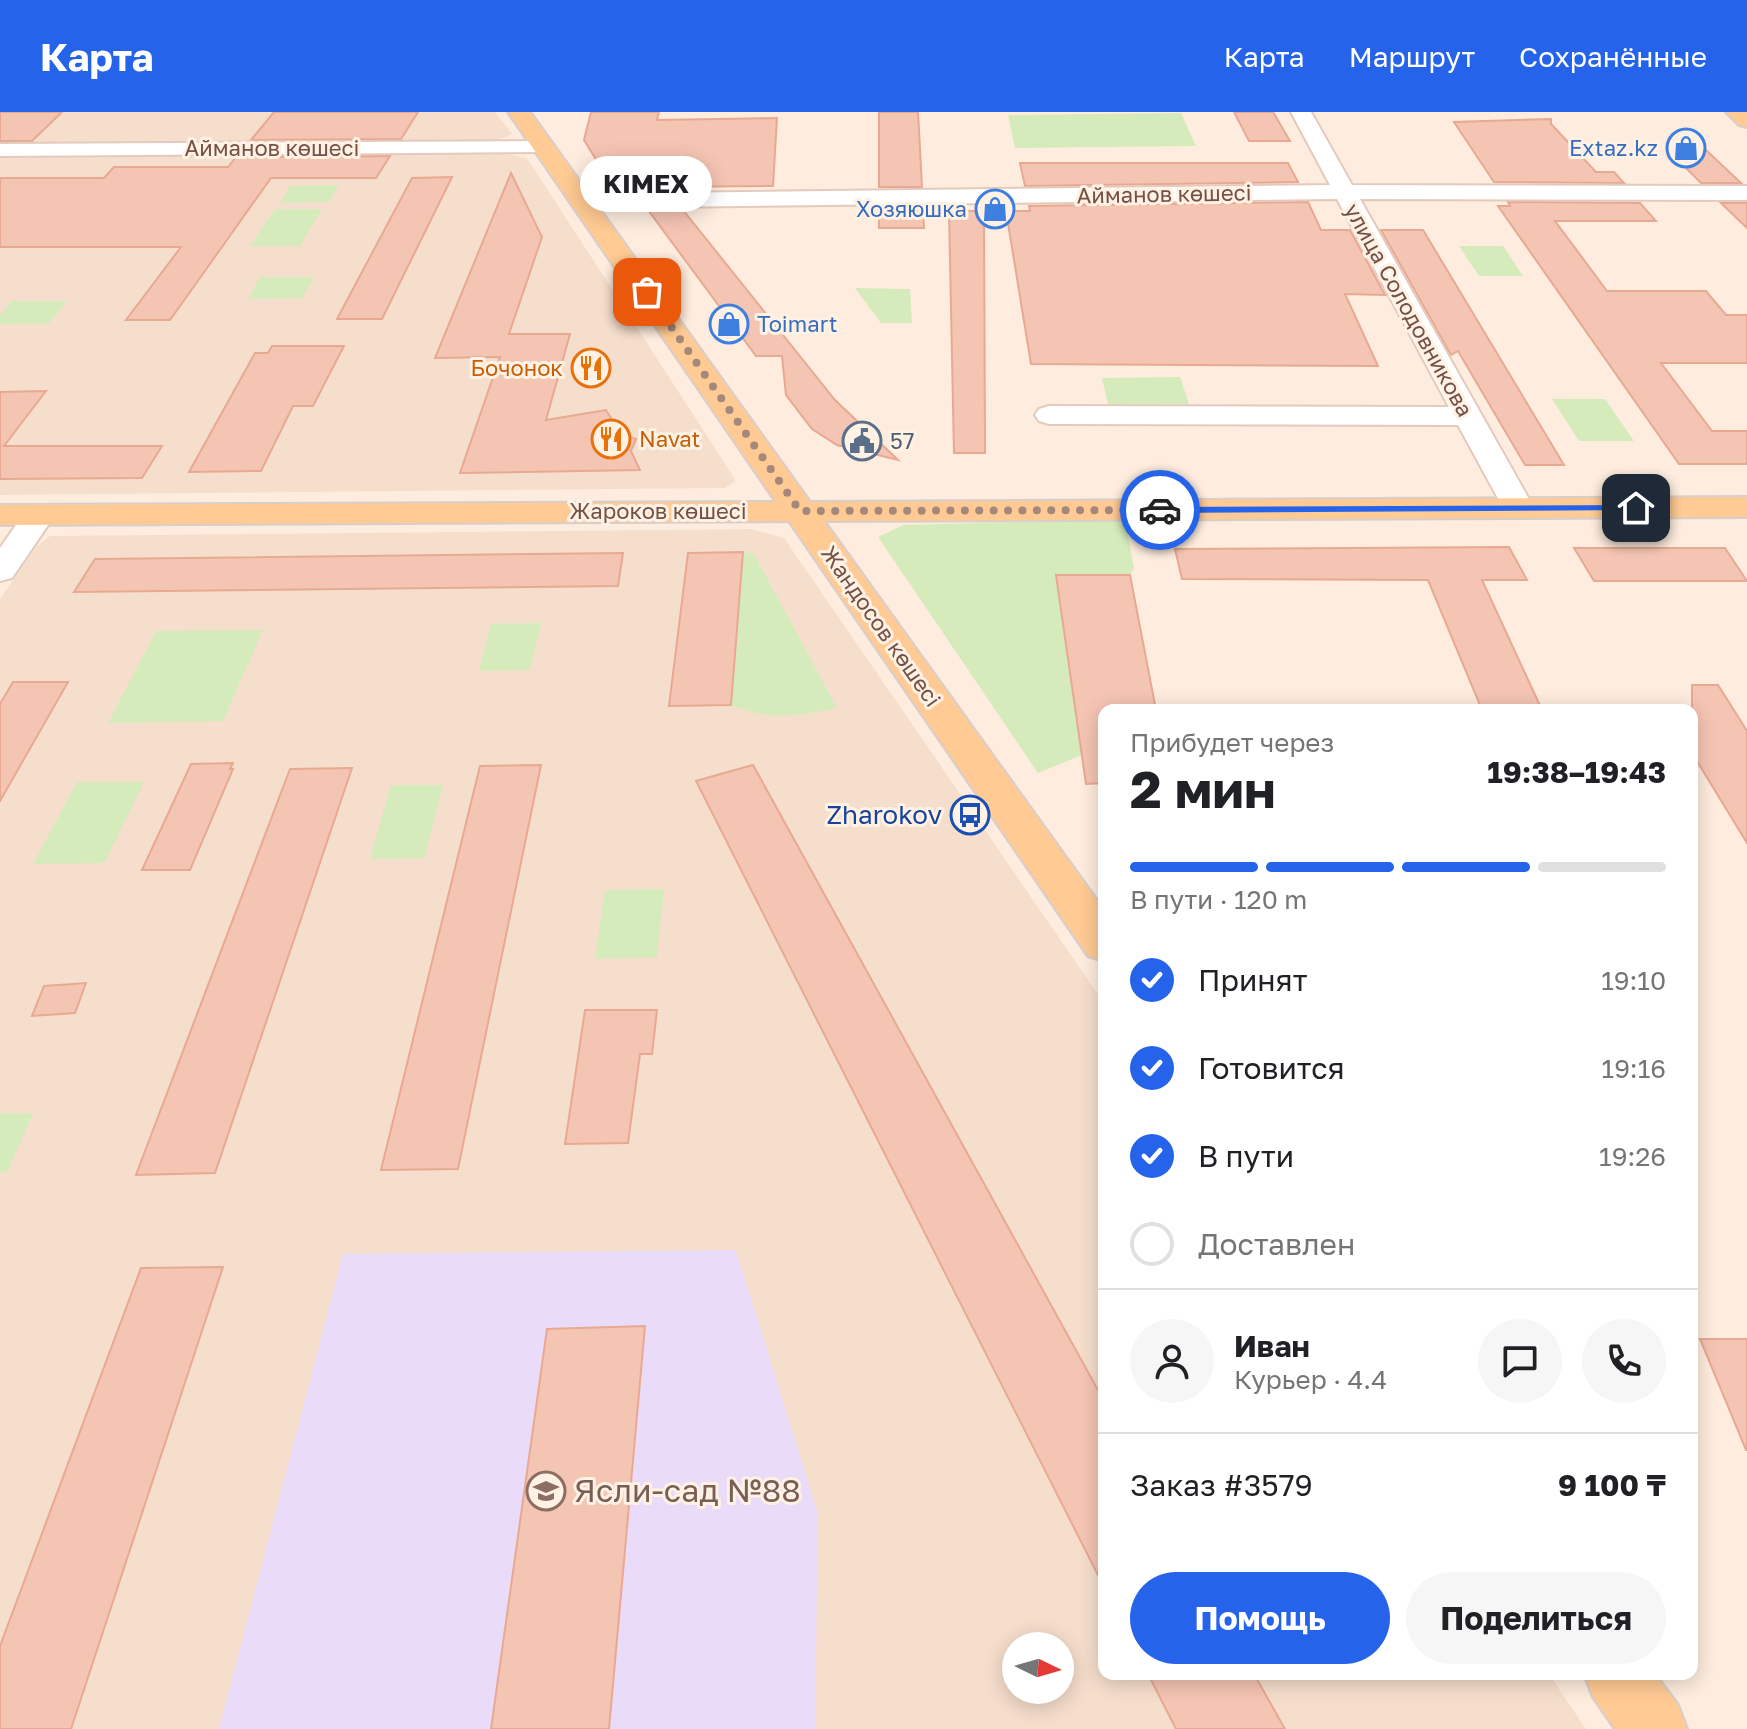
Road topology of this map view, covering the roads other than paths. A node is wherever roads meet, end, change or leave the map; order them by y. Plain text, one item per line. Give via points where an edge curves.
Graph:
1 (519, 112) edge
2 (1301, 112) edge
3 (1737, 112) edge
4 (1747, 120) edge
5 (544, 147) junction
6 (0, 150) edge
7 (1344, 192) junction
8 (1747, 193) edge
9 (582, 201) junction
10 (1049, 415) dead end
11 (1467, 416) junction
12 (1747, 507) edge
13 (1518, 508) junction
14 (800, 511) junction
15 (0, 515) edge
16 (39, 515) junction
17 (0, 571) edge
18 (1098, 935) edge
19 (1620, 1680) edge
20 (1654, 1729) edge

1 - 5 main road, Жандосов көшесі
2 - 7 street, улица Солодовникова
3 - 4 main road
5 - 6 street, Айманов көшесі
5 - 9 main road, Жандосов көшесі
7 - 8 street, Айманов көшесі
7 - 9 street, Айманов көшесі
7 - 11 street, улица Солодовникова
9 - 14 main road, Жандосов көшесі
10 - 11 street
11 - 13 street, улица Солодовникова
12 - 13 main road, Жароков көшесі
13 - 14 main road, Жароков көшесі
14 - 16 main road, Жароков көшесі
14 - 18 main road, Жандосов көшесі
15 - 16 main road, Жароков көшесі
16 - 17 street
19 - 20 main road

